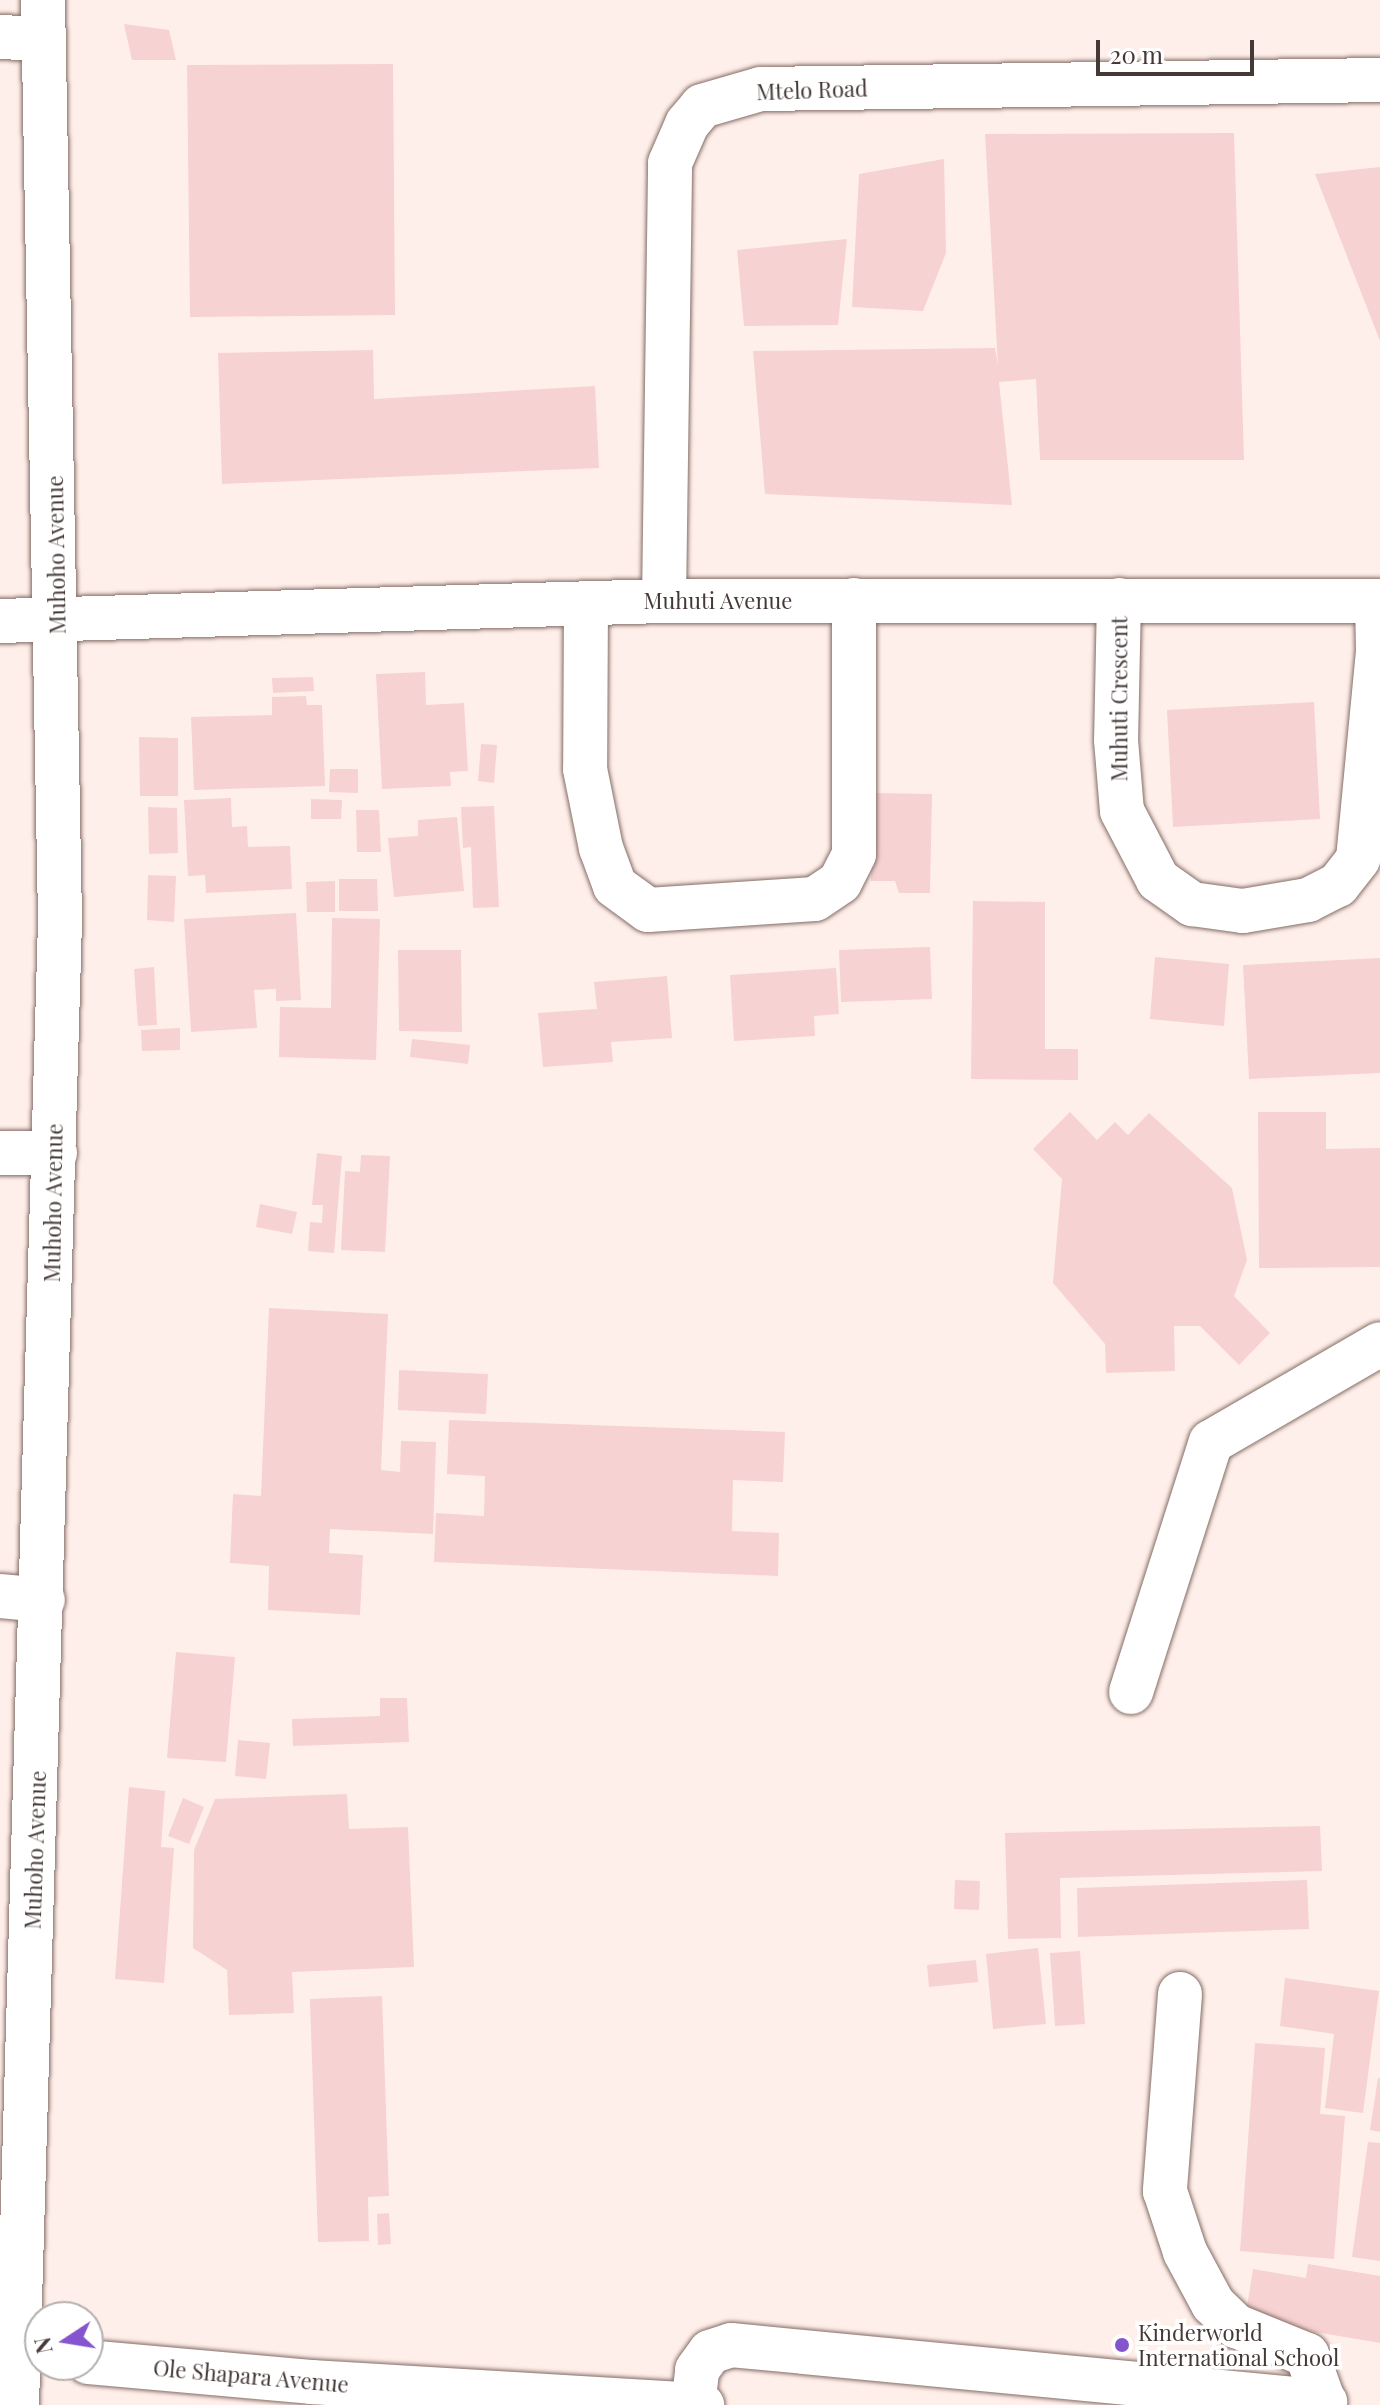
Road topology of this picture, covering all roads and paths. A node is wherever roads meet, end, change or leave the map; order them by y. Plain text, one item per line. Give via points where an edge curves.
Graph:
1 (44, 20) edge
2 (0, 37) edge
3 (1380, 80) edge
4 (854, 600) junction
5 (1119, 600) junction
6 (664, 601) junction
7 (1378, 601) edge
8 (586, 603) junction
9 (57, 617) junction
10 (0, 621) edge
11 (0, 1153) edge
12 (55, 1153) junction
13 (1380, 1344) edge
14 (0, 1596) edge
15 (43, 1600) junction
16 (1131, 1692) dead end
17 (1180, 1994) dead end
18 (12, 2216) edge
19 (24, 2310) edge
20 (104, 2364) edge
21 (24, 2379) edge
22 (311, 2394) edge
23 (1325, 2403) edge
24 (693, 2404) edge
25 (17, 2405) edge
26 (702, 2405) edge

1 - 2 street
1 - 9 street, Muhoho Avenue
3 - 6 street, Mtelo Road via 761,89 702,106 687,124 670,163
4 - 5 street, Muhuti Avenue
4 - 6 street, Muhuti Avenue
4 - 8 street via 854,854 840,882 815,899 648,910 615,886 590,795 585,769
5 - 7 street, Muhuti Avenue
5 - 7 street, Muhuti Crescent via 1116,740 1122,811 1158,880 1192,904 1243,911 1308,900 1338,885 1358,859
6 - 8 street, Muhuti Avenue
8 - 9 street, Muhuti Avenue
9 - 10 street, Muhuti Avenue
9 - 12 street, Muhoho Avenue via 60,919
11 - 12 street
12 - 15 street, Muhoho Avenue
13 - 16 street via 1211,1442
14 - 15 street
15 - 18 street, Muhoho Avenue
17 - 23 street via 1165,2191 1185,2252 1213,2304 1236,2326 1307,2355
18 - 19 street, Muhoho Avenue
20 - 22 street, Ole Shapara Avenue
21 - 25 street, Muhoho Avenue
22 - 24 street, Ole Shapara Avenue
23 - 24 street via 731,2345 710,2352 697,2370
24 - 26 street, Ole Shapara Avenue

